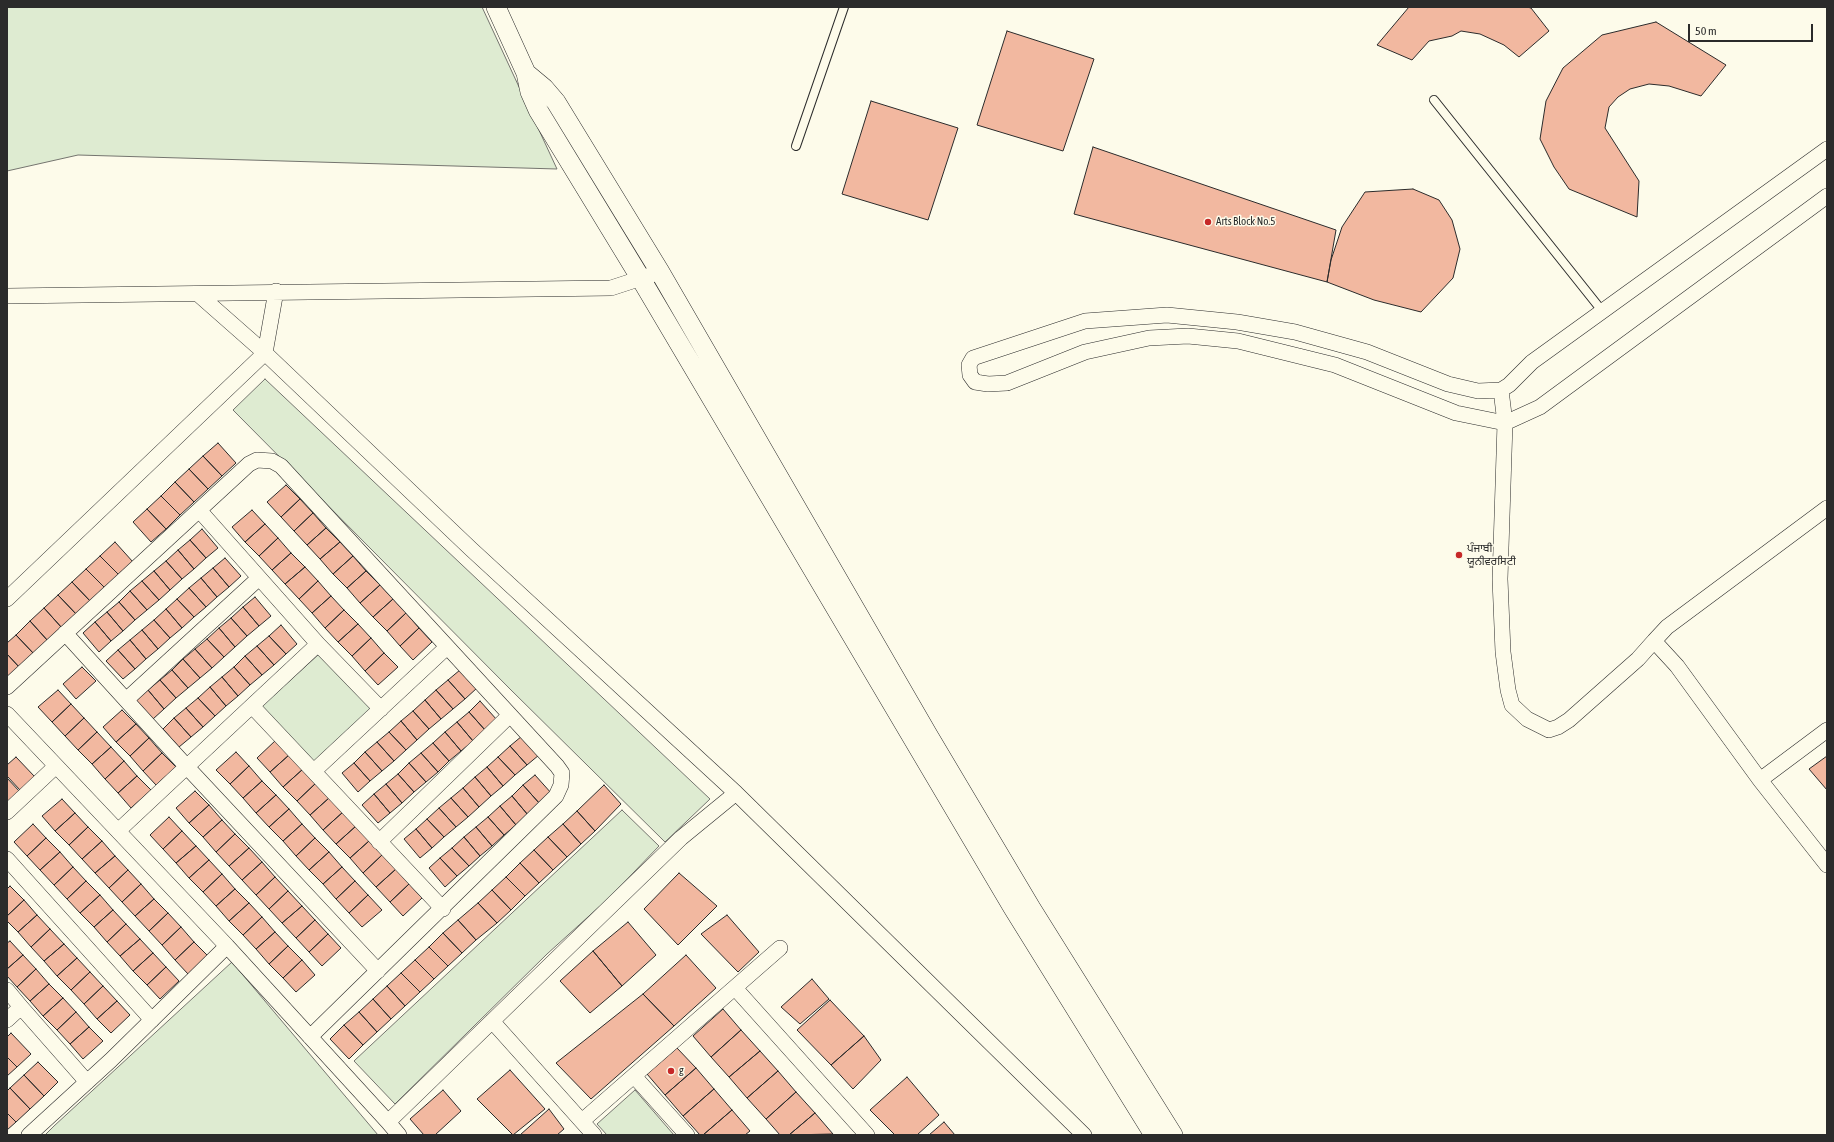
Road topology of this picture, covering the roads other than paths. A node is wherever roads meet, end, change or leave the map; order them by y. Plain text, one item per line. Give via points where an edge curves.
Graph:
1 (844, 7) edge
2 (497, 8) edge
3 (526, 73) junction
4 (1434, 100) dead end
5 (796, 146) dead end
6 (1827, 149) edge
7 (1827, 196) edge
8 (660, 272) junction
9 (641, 279) junction
10 (276, 291) junction
11 (198, 294) junction
12 (7, 296) edge
13 (1603, 312) junction
14 (265, 352) junction
15 (1501, 390) junction
16 (1505, 424) junction
17 (1827, 508) edge
18 (199, 510) junction
19 (260, 578) junction
20 (7, 599) edge
21 (66, 633) junction
22 (1654, 641) junction
23 (318, 644) junction
24 (448, 647) junction
25 (7, 687) edge
26 (126, 700) junction
27 (252, 706) junction
28 (380, 709) junction
29 (7, 714) edge
30 (510, 715) junction
31 (1827, 730) edge
32 (56, 766) junction
33 (187, 767) junction
34 (314, 771) junction
35 (1760, 780) junction
36 (736, 793) junction
37 (7, 812) edge
38 (118, 831) junction
39 (380, 842) junction
40 (7, 859) edge
41 (1827, 865) edge
42 (443, 909) junction
43 (227, 946) junction
44 (780, 948) dead end
45 (378, 971) junction
46 (735, 988) junction
47 (7, 990) edge
48 (22, 1007) junction
49 (7, 1020) edge
50 (152, 1020) junction
51 (492, 1021) junction
52 (1099, 1031) junction
53 (310, 1037) junction
54 (634, 1076) junction
55 (88, 1082) junction
56 (582, 1121) junction
57 (388, 1122) junction
58 (29, 1135) edge
59 (399, 1135) edge
60 (594, 1135) edge
61 (687, 1135) edge
62 (867, 1135) edge
63 (1084, 1135) edge
64 (1154, 1135) edge
65 (1173, 1135) edge

1 - 5 lane
2 - 3 street
3 - 8 street via 556,102
3 - 9 street via 530,92 538,110
4 - 13 lane
6 - 13 street
7 - 16 street via 1540,407
8 - 9 street
8 - 52 street
9 - 10 street via 611,288
9 - 52 street via 1013,908
10 - 11 street
10 - 14 street
11 - 12 street
11 - 14 street
13 - 15 street via 1532,362
14 - 20 street
14 - 36 street via 471,549
15 - 16 street
15 - 16 street via 1478,391 1448,384 1367,352 1294,332 1237,322 1167,315 1085,321 973,358 969,366 970,375 975,382 1007,383 1085,352 1149,338 1188,336 1231,341 1335,365 1456,413
16 - 22 street via 1500,579 1503,652 1512,705 1527,720 1549,730 1558,727 1638,659
17 - 22 street via 1667,627
18 - 19 street
18 - 21 street
18 - 24 street via 249,464 257,460 272,461 281,466
19 - 23 street
19 - 26 street
21 - 25 street
21 - 26 street
22 - 35 street via 1677,666
23 - 27 street
23 - 28 street
24 - 28 street
24 - 30 street
26 - 33 street
27 - 33 street
27 - 34 street
28 - 34 street
29 - 32 street
30 - 39 street
30 - 42 street via 557,766 562,774 561,785 556,796
31 - 35 street
32 - 37 street
32 - 38 street
33 - 38 street
33 - 45 street
34 - 39 street
35 - 41 street
36 - 51 street via 681,838
36 - 63 street
38 - 43 street
39 - 42 street
40 - 50 street
42 - 45 street
43 - 50 street
43 - 53 street
44 - 46 street
45 - 53 street
46 - 54 street
46 - 62 street
47 - 48 street
48 - 49 street
48 - 55 street
50 - 55 street
51 - 56 street
51 - 57 street
52 - 64 street
52 - 65 street
53 - 57 street
54 - 56 street
54 - 61 street
55 - 58 street
56 - 60 street
57 - 59 street

